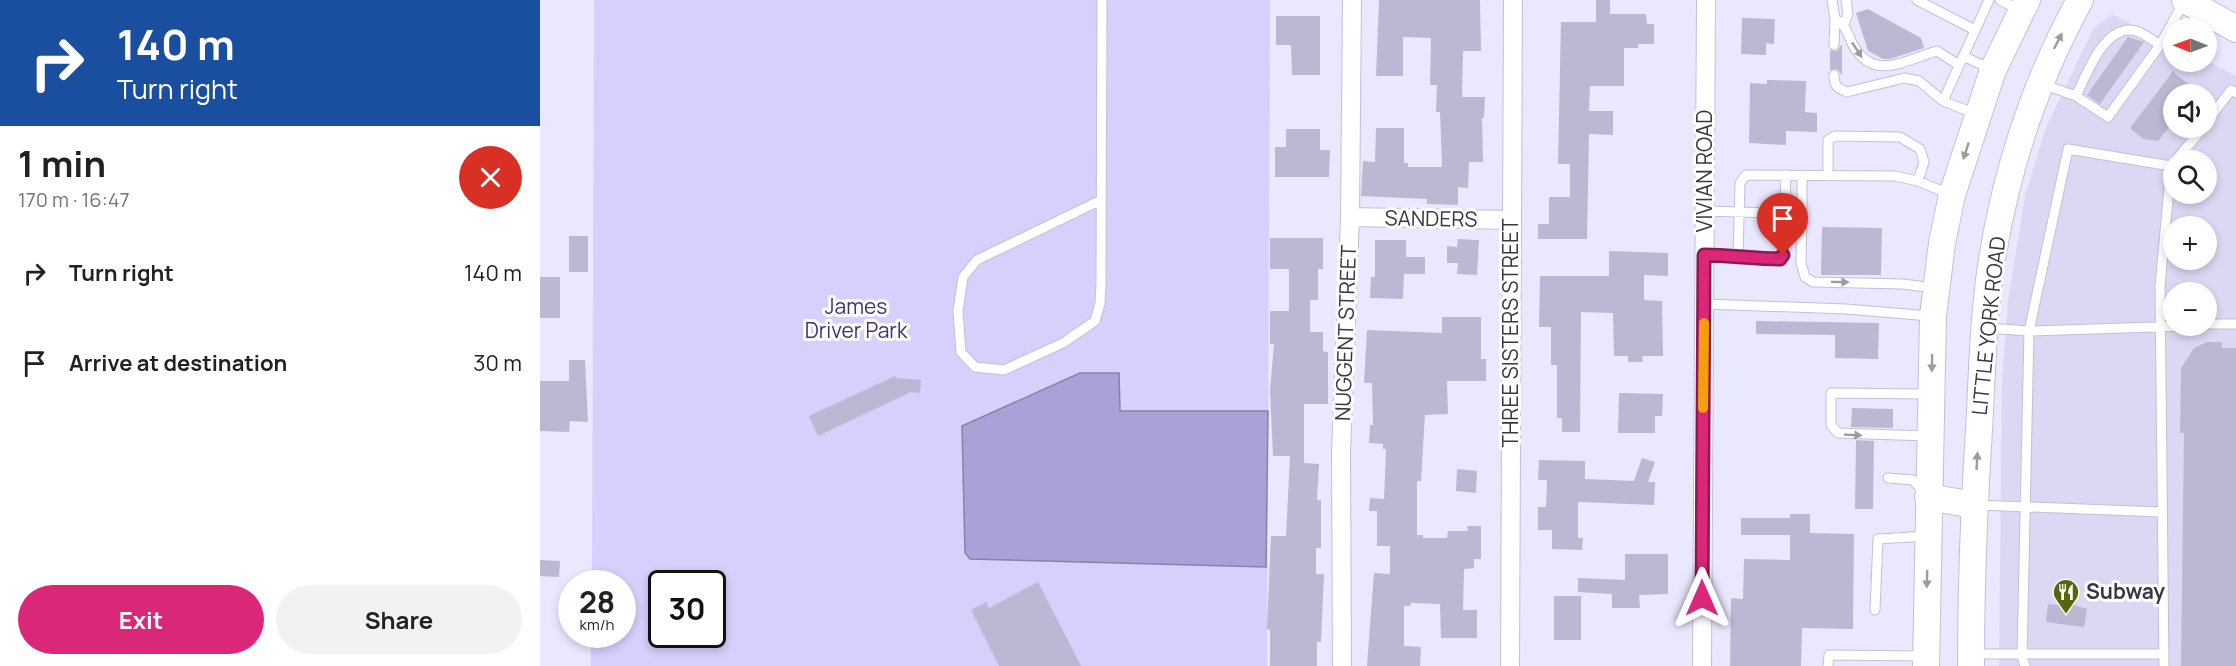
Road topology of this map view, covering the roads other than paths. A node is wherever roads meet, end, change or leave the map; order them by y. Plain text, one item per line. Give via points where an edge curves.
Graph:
1 (1102, 0) edge
2 (1352, 0) edge
3 (1513, 0) edge
4 (1706, 0) edge
5 (1832, 0) edge
6 (1846, 0) edge
7 (1917, 0) edge
8 (1989, 0) edge
9 (2080, 0) edge
10 (2185, 0) edge
11 (2018, 3) edge
12 (1840, 22) junction
13 (2236, 29) edge
14 (1975, 30) junction
15 (1834, 45) dead end
16 (2160, 45) junction
17 (1961, 61) junction
18 (1882, 68) junction
19 (1993, 70) junction
20 (1834, 75) dead end
21 (1904, 78) junction
22 (2039, 83) junction
23 (2234, 89) edge
24 (2076, 96) junction
25 (1943, 101) junction
26 (2217, 110) edge
27 (1978, 115) junction
28 (2194, 138) edge
29 (2184, 150) edge
30 (2163, 162) edge
31 (1786, 175) junction
32 (1802, 176) junction
33 (1828, 176) junction
34 (1917, 181) junction
35 (1952, 195) junction
36 (1101, 200) junction
37 (2169, 204) edge
38 (1704, 211) junction
39 (1739, 212) junction
40 (1785, 213) junction
41 (1802, 214) junction
42 (1350, 217) junction
43 (1512, 220) junction
44 (1704, 255) junction
45 (1738, 256) junction
46 (1935, 288) junction
47 (1704, 304) junction
48 (1933, 316) junction
49 (2217, 324) edge
50 (2236, 324) edge
51 (1985, 327) junction
52 (2162, 327) junction
53 (2029, 331) junction
54 (1931, 394) junction
55 (1930, 436) junction
56 (1887, 478) dead end
57 (1928, 497) junction
58 (1974, 505) junction
59 (2023, 508) junction
60 (2162, 512) junction
61 (1928, 536) junction
62 (1875, 610) dead end
63 (2164, 654) junction
64 (1873, 655) junction
65 (2022, 656) junction
66 (1971, 660) edge
67 (1926, 661) edge
68 (1342, 666) edge
69 (1510, 666) edge
70 (1702, 666) edge
71 (1828, 666) edge
72 (1872, 666) edge
73 (2025, 666) edge
74 (2164, 666) edge

1 - 36 lane
2 - 42 street, NUGGENT STREET
3 - 43 street, THREE SISTERS STREET
4 - 38 street, VIVIAN ROAD
5 - 12 lane
6 - 12 lane via 1848,14
7 - 14 lane
8 - 14 lane
22 -> 9 main road, LITTLE YORK ROAD
10 - 13 main road
10 - 16 lane
11 - 19 main road
12 - 15 lane
12 -> 18 lane via 1860,57
14 - 17 lane
16 - 24 lane via 2133,30 2109,39
16 - 24 lane via 2108,117
17 - 18 lane via 1937,51
17 - 19 lane
17 - 25 lane
18 - 21 lane
19 - 27 main road
20 - 21 lane via 1838,89 1847,92
21 - 25 lane via 1919,81
22 - 24 lane
22 - 51 main road, LITTLE YORK ROAD via 1991,266
23 - 26 lane
25 - 27 lane
27 -> 35 main road
28 - 29 lane
30 - 53 lane via 2068,149
31 - 32 lane
31 - 39 lane via 1746,175 1740,183
31 - 40 lane
32 - 33 lane
32 - 41 lane
33 - 34 lane via 1895,176
33 - 34 lane via 1828,140 1835,136 1900,137 1920,149 1924,162
34 - 35 lane
35 - 46 main road
36 - 36 lane via 1100,303 1095,321 1063,343 1004,370 975,367 961,352 958,311 963,277 977,260
37 - 52 lane via 2160,286
38 - 39 lane
38 - 44 street, VIVIAN ROAD
39 - 40 lane
39 - 45 lane
40 - 41 lane
40 - 45 lane via 1780,259 1745,260
41 -> 46 lane via 1801,263 1805,277 1813,282
42 - 43 street, SANDERS
42 - 68 street, NUGGENT STREET via 1341,452
43 - 69 street, THREE SISTERS STREET
44 - 45 lane
44 - 47 street, VIVIAN ROAD
46 - 48 main road
47 - 48 lane
47 - 70 street, VIVIAN ROAD
48 -> 54 main road
49 - 50 lane
51 - 53 lane
58 -> 51 main road, LITTLE YORK ROAD
52 - 53 lane
52 - 60 lane
53 - 59 lane
54 - 55 main road
54 -> 55 lane via 1831,393 1831,425 1838,433
55 - 57 main road
56 - 57 lane via 1913,480
57 - 58 main road
57 - 61 main road
58 - 59 lane
58 - 66 main road, LITTLE YORK ROAD
59 - 60 lane
59 - 65 lane
60 - 63 lane
61 - 62 lane via 1878,539
61 -> 67 main road
63 - 65 lane
63 - 74 lane
64 - 67 lane
64 - 71 lane via 1829,655
64 - 72 lane
65 - 66 lane
65 - 73 lane

